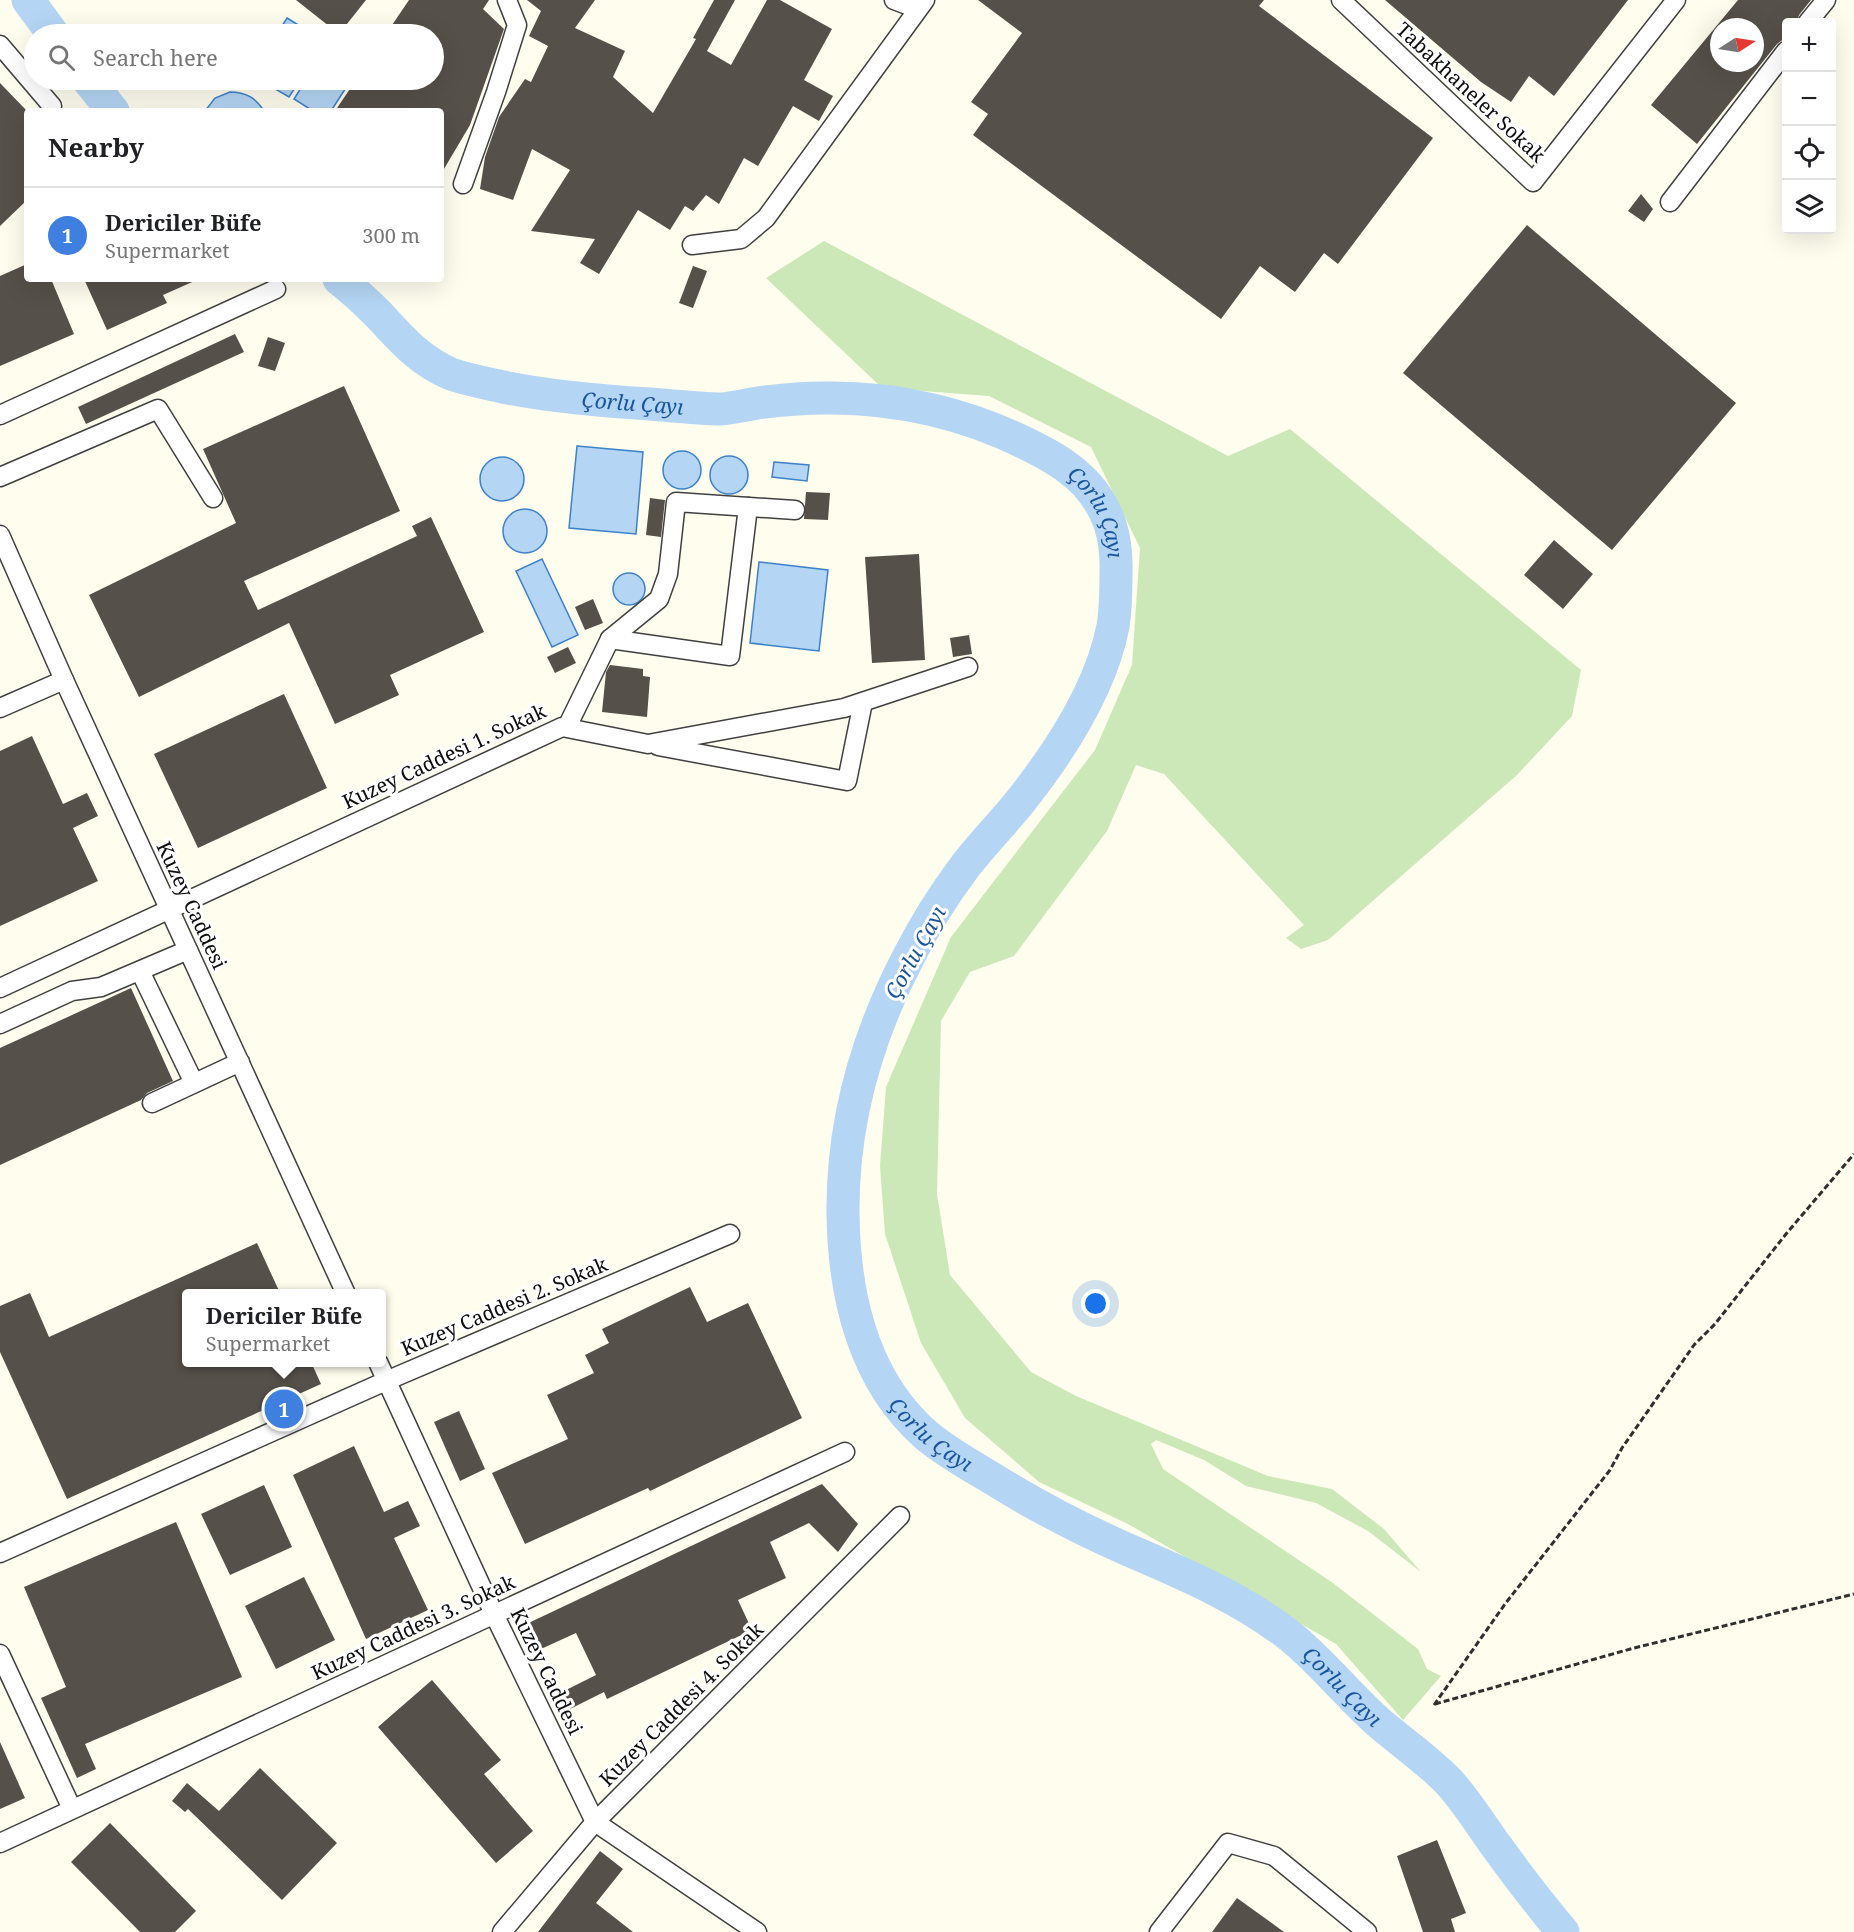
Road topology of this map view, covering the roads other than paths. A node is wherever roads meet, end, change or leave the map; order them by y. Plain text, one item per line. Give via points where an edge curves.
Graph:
1 (507, 0) edge
2 (894, 0) edge
3 (1341, 0) edge
4 (1676, 0) edge
5 (1826, 0) edge
6 (921, 5) edge
7 (1811, 18) edge
8 (0, 45) edge
9 (1782, 56) edge
10 (24, 73) edge
11 (38, 90) edge
12 (52, 106) dead end
13 (463, 184) dead end
14 (1670, 202) dead end
15 (692, 244) dead end
16 (276, 289) dead end
17 (0, 415) edge
18 (0, 477) edge
19 (213, 498) dead end
20 (748, 507) junction
21 (795, 510) dead end
22 (0, 535) edge
23 (610, 639) junction
24 (968, 667) dead end
25 (64, 680) junction
26 (863, 702) junction
27 (0, 708) edge
28 (567, 727) junction
29 (648, 744) junction
30 (169, 908) junction
31 (188, 950) junction
32 (140, 971) junction
33 (0, 988) edge
34 (0, 1024) edge
35 (240, 1062) junction
36 (194, 1083) junction
37 (152, 1103) dead end
38 (730, 1234) dead end
39 (344, 1289) edge
40 (380, 1367) edge
41 (386, 1381) junction
42 (845, 1452) dead end
43 (900, 1516) dead end
44 (0, 1553) edge
45 (495, 1614) junction
46 (0, 1654) edge
47 (72, 1809) junction
48 (595, 1822) junction
49 (0, 1843) edge
50 (502, 1932) edge
51 (757, 1932) edge
52 (1159, 1932) edge
53 (1367, 1932) edge

1 - 13 street via 517,25
2 - 6 street
3 - 4 street, Tabakhaneler Sokak via 1533,182
5 - 7 street
6 - 15 street via 766,218 741,239
8 - 10 street
9 - 14 street
11 - 12 street
16 - 17 street
18 - 19 street via 158,409
20 - 21 street
20 - 23 street via 676,502 668,574 658,599
20 - 23 street via 730,656
22 - 25 street, Kuzey Caddesi
23 - 28 street
24 - 26 street, Kuzey Caddesi 1. Sokak
25 - 27 street
25 - 30 street, Kuzey Caddesi
26 - 29 street, Kuzey Caddesi 1. Sokak
26 - 29 street via 847,781
28 - 29 street, Kuzey Caddesi 1. Sokak
28 - 30 street, Kuzey Caddesi 1. Sokak
30 - 31 street, Kuzey Caddesi
30 - 33 street, Kuzey Caddesi 1. Sokak
31 - 32 street
31 - 35 street, Kuzey Caddesi
32 - 34 street via 101,987 72,992
32 - 36 street
35 - 36 street
35 - 39 street, Kuzey Caddesi
36 - 37 street
38 - 41 street, Kuzey Caddesi 2. Sokak
40 - 41 street, Kuzey Caddesi
41 - 44 street, Kuzey Caddesi 2. Sokak
41 - 45 street, Kuzey Caddesi
42 - 45 street, Kuzey Caddesi 3. Sokak
43 - 48 street, Kuzey Caddesi 4. Sokak
45 - 47 street, Kuzey Caddesi 3. Sokak
45 - 48 street, Kuzey Caddesi
46 - 47 street
47 - 49 street, Kuzey Caddesi 3. Sokak
48 - 50 street, Kuzey Caddesi 4. Sokak
48 - 51 street
52 - 53 street via 1228,1843 1274,1856

